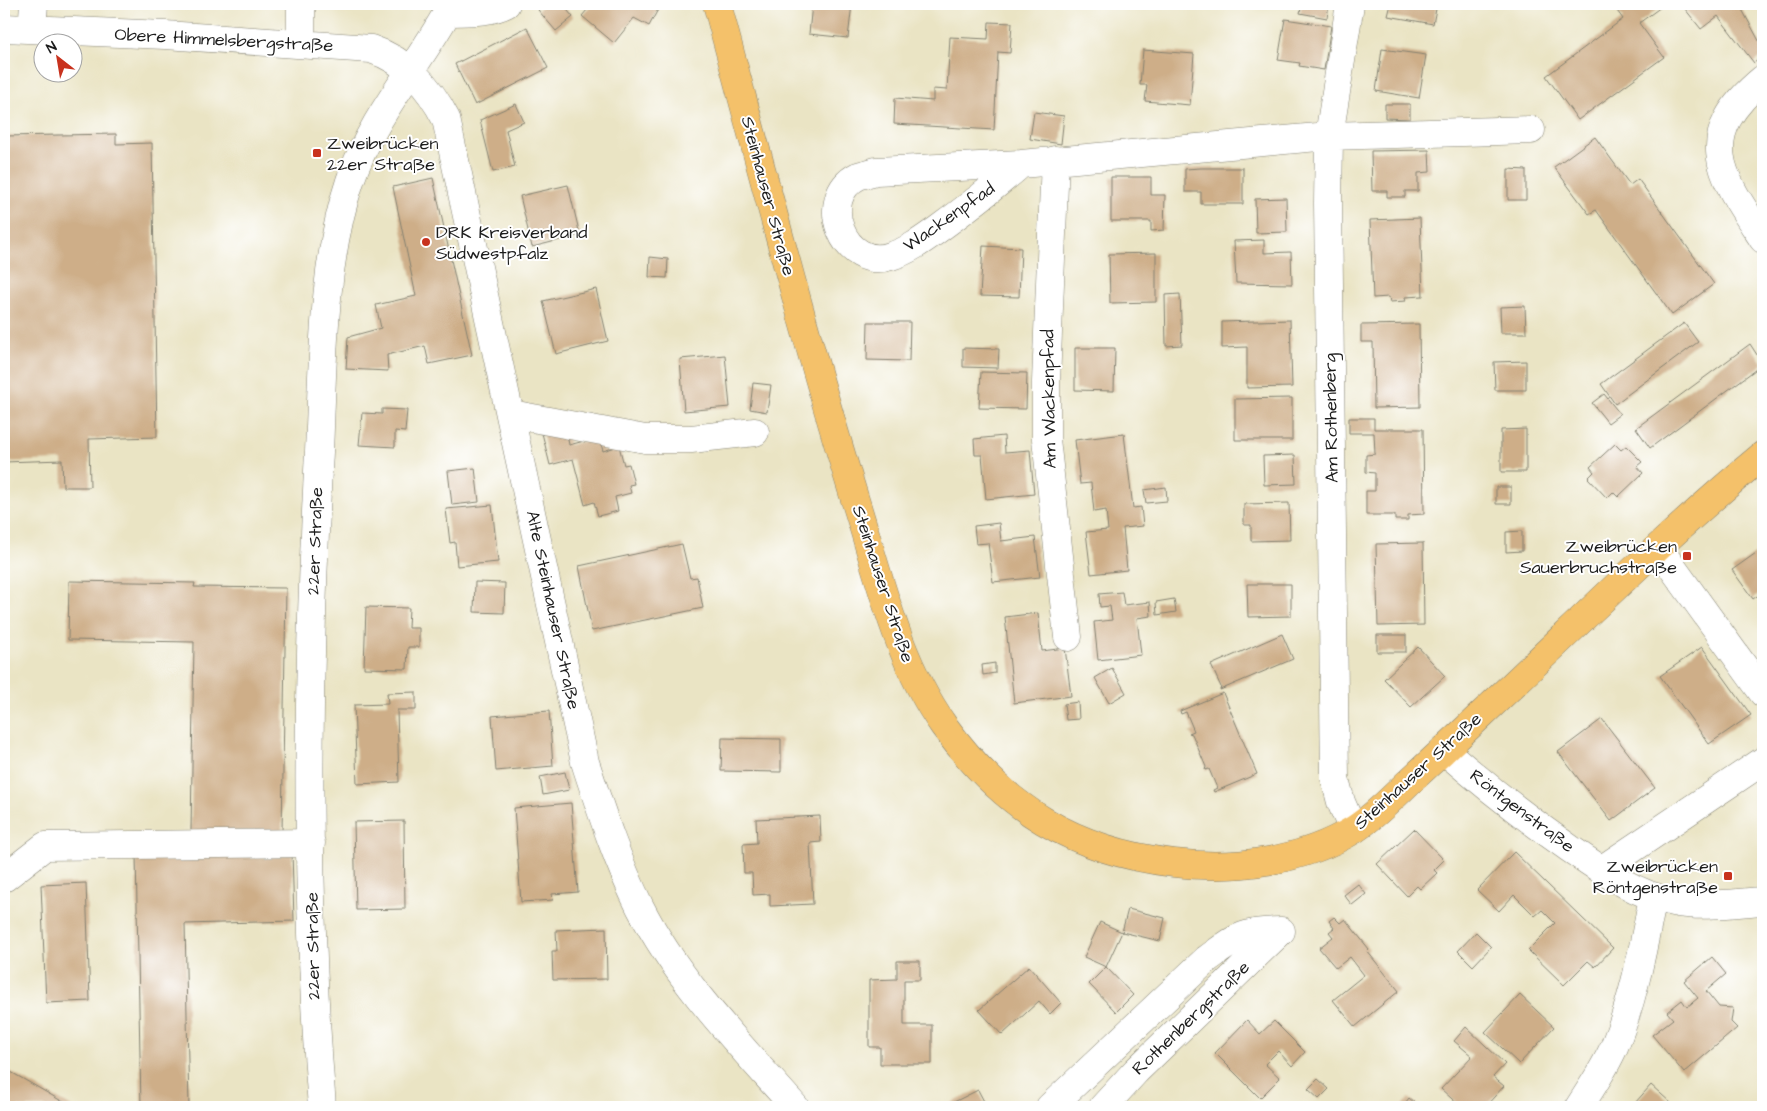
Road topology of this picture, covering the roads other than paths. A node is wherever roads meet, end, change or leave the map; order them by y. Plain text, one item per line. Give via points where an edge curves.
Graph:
1 (301, 4) edge
2 (506, 4) edge
3 (717, 4) edge
4 (1350, 4) edge
5 (450, 8) edge
6 (33, 17) edge
7 (4, 28) edge
8 (301, 43) junction
9 (410, 70) junction
10 (1763, 79) edge
11 (1531, 130) dead end
12 (1329, 136) junction
13 (1055, 160) junction
14 (1021, 164) junction
15 (1763, 239) edge
16 (510, 414) junction
17 (756, 432) dead end
18 (1763, 455) edge
19 (1659, 549) junction
20 (1068, 637) dead end
21 (1763, 693) edge
22 (1444, 750) junction
23 (1763, 760) edge
24 (1353, 830) junction
25 (311, 843) junction
26 (1601, 870) junction
27 (4, 878) edge
28 (1653, 897) junction
29 (1763, 901) edge
30 (322, 1107) edge
31 (795, 1107) edge
32 (1050, 1107) edge
33 (1103, 1107) edge
34 (1579, 1107) edge

1 - 8 street
2 - 5 street via 473,11
3 - 24 main road, Steinhauser Straße via 818,379 899,641 918,684 943,724 969,757 1030,812 1063,833 1094,847 1138,859 1226,866 1272,860 1309,850
4 - 12 street, Am Rothenberg
5 - 9 street, 22er Straße
6 - 7 street, Obere Himmelsbergstraße
6 - 8 street, Obere Himmelsbergstraße
8 - 9 street, Obere Himmelsbergstraße via 371,49 390,56
9 - 16 street, Alte Steinhauser Straße via 436,99 446,120
9 - 25 street, 22er Straße via 367,141 350,181 332,261 314,548 309,739
10 - 15 street via 1729,116 1718,144 1721,167 1728,182
11 - 12 street, Wackenpfad
12 - 13 street, Wackenpfad
12 - 24 street, Am Rothenberg via 1335,779 1340,802
13 - 14 street, Wackenpfad
13 - 20 street, Am Wackenpfad via 1046,438
14 - 14 street, Wackenpfad via 876,171 857,177 842,193 836,212 840,232 851,248 868,257 890,257 914,246
16 - 17 street via 645,439 691,440
16 - 31 street, Alte Steinhauser Straße via 585,762 620,861 640,907 712,1014
18 - 19 main road, Steinhauser Straße
19 - 21 street
19 - 22 main road, Steinhauser Straße
22 - 24 main road, Steinhauser Straße
22 - 26 street, Röntgenstraße via 1541,828
23 - 26 street
25 - 27 street via 45,846
25 - 30 street, 22er Straße via 314,1003
26 - 28 street, Röntgenstraße
28 - 29 street, Röntgenstraße via 1674,903 1713,905
28 - 34 street via 1637,978 1625,1016 1613,1048
32 - 33 street, Rothenbergstraße via 1207,959 1234,939 1250,932 1281,931 1136,1070

